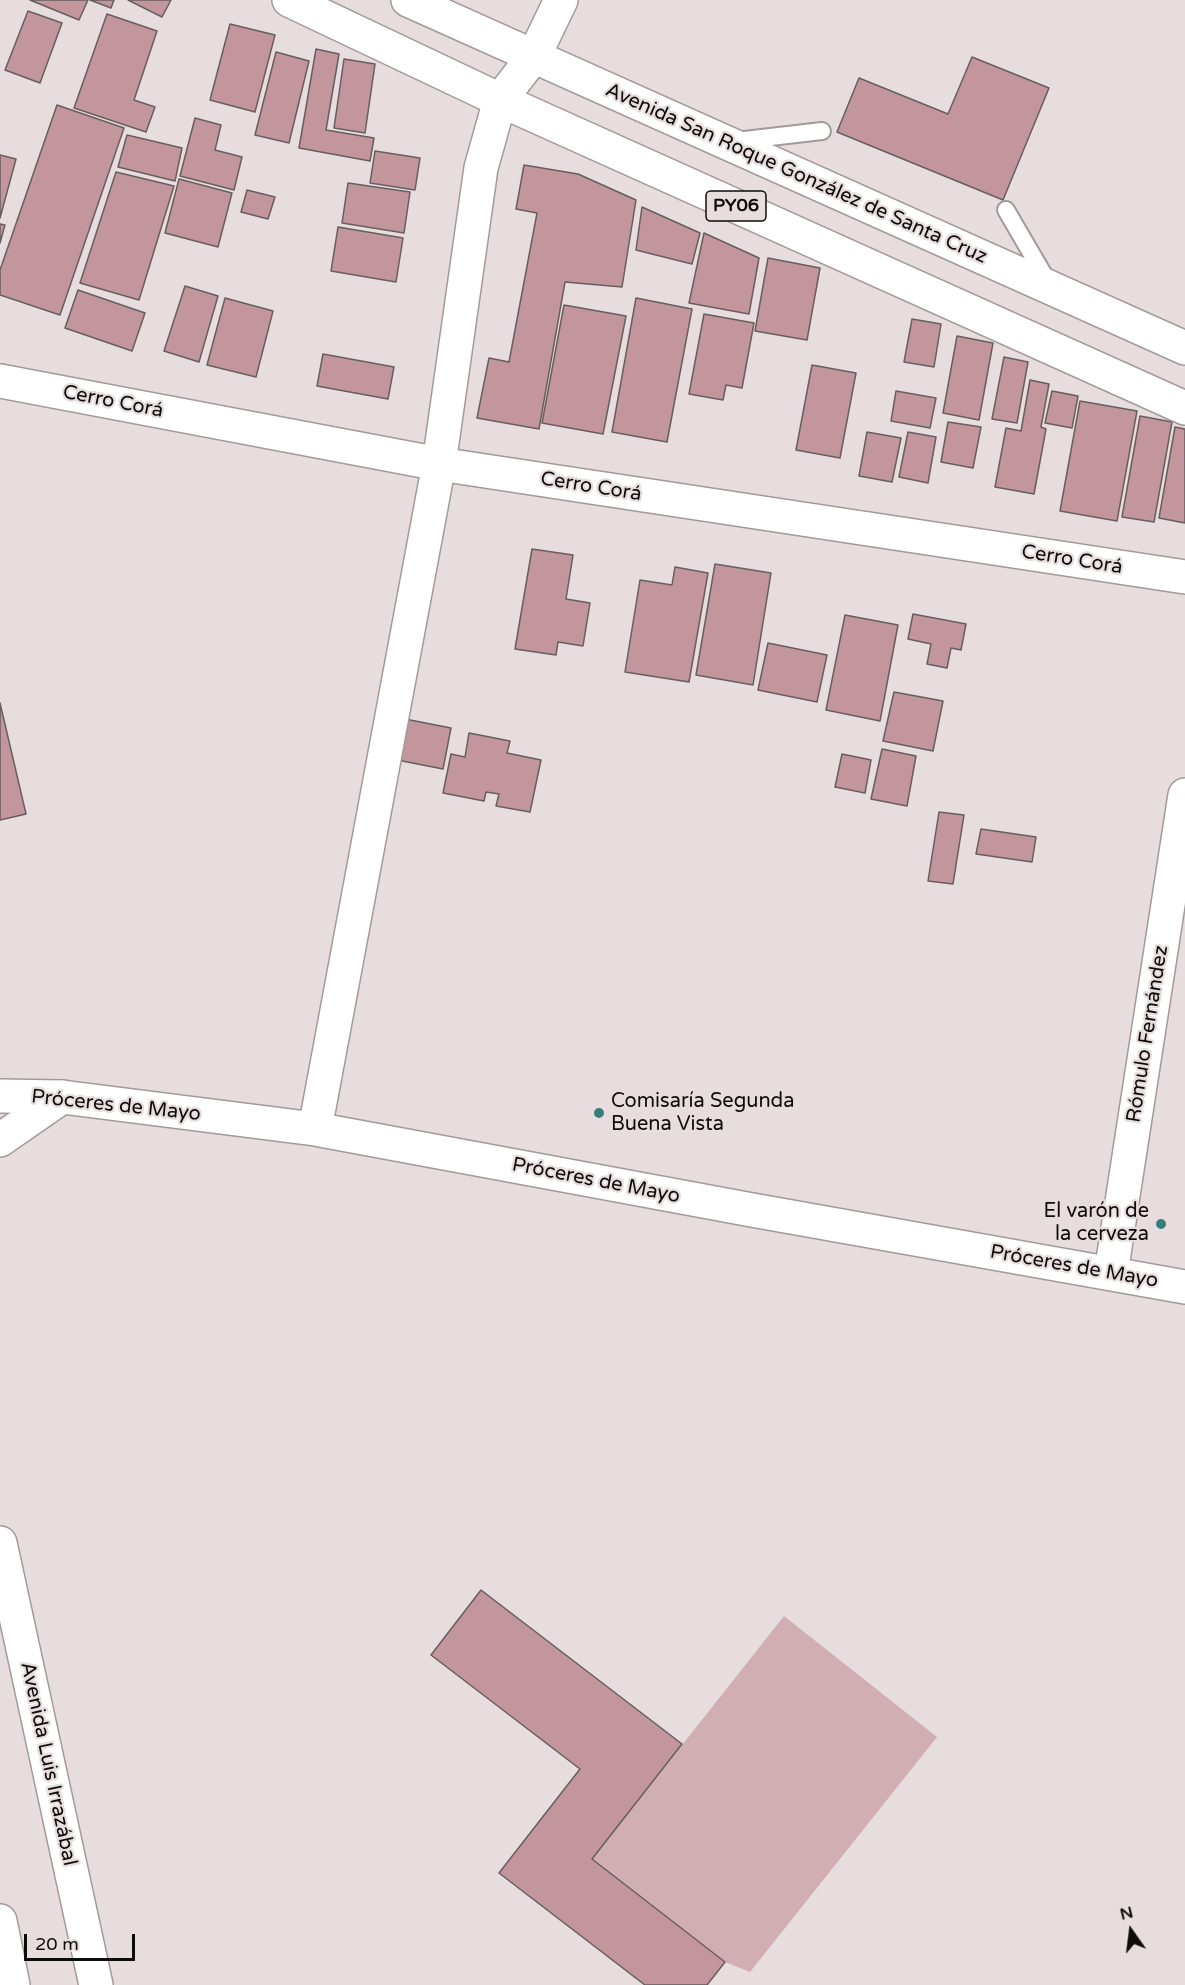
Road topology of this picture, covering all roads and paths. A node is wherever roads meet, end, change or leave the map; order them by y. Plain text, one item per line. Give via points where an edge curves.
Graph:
1 (288, 0) edge
2 (408, 0) edge
3 (561, 0) edge
4 (534, 56) junction
5 (500, 100) junction
6 (822, 131) dead end
7 (723, 142) junction
8 (1006, 210) dead end
9 (1051, 288) junction
10 (1185, 348) edge
11 (0, 381) edge
12 (1185, 408) edge
13 (439, 464) junction
14 (1185, 577) edge
15 (1185, 795) edge
16 (2, 1095) edge
17 (62, 1097) junction
18 (315, 1129) junction
19 (0, 1140) edge
20 (1111, 1273) junction
21 (1185, 1287) edge
22 (0, 1543) edge
23 (0, 1921) edge
24 (14, 1985) edge
25 (96, 1985) edge

1 - 5 main road, PY06
2 - 4 main road, Avenida San Roque González de Santa Cruz / PY06
3 - 4 main road
4 - 5 main road
4 - 7 main road, Avenida San Roque González de Santa Cruz / PY06
5 - 12 main road, PY06
5 - 13 main road via 481,168
6 - 7 lane
7 - 9 main road, Avenida San Roque González de Santa Cruz / PY06
8 - 9 lane
9 - 10 main road, Avenida San Roque González de Santa Cruz / PY06
11 - 13 main road, Cerro Corá
13 - 14 main road, Cerro Corá
13 - 18 main road
15 - 20 main road, Rómulo Fernández
16 - 17 main road, Próceres de Mayo
17 - 18 main road, Próceres de Mayo
17 - 19 main road
18 - 20 main road, Próceres de Mayo
20 - 21 main road, Próceres de Mayo
22 - 25 main road, Avenida Luis Irrazábal
23 - 24 main road

